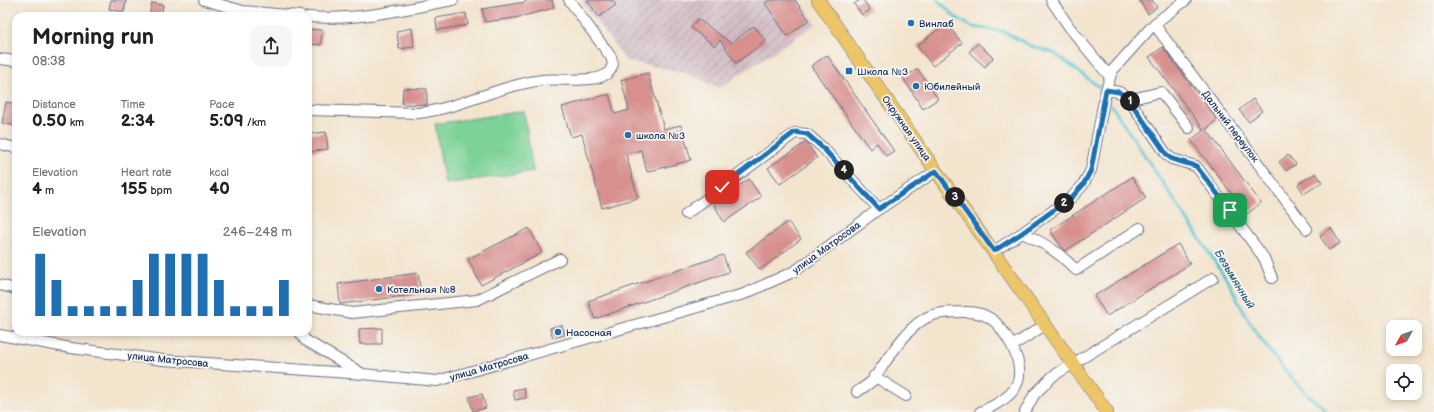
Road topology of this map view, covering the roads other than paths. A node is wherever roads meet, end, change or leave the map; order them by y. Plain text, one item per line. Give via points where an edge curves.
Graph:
1 (204, 0) edge
2 (453, 0) edge
3 (569, 0) edge
4 (818, 0) edge
5 (1051, 0) edge
6 (1186, 0) edge
7 (262, 12) edge
8 (312, 17) edge
9 (1154, 24) junction
10 (0, 59) edge
11 (12, 60) edge
12 (1110, 77) junction
13 (1106, 90) junction
14 (1127, 97) junction
15 (312, 110) edge
16 (1189, 128) dead end
17 (0, 144) edge
18 (12, 147) edge
19 (936, 171) junction
20 (879, 209) junction
21 (686, 214) dead end
22 (1140, 228) dead end
23 (1307, 229) dead end
24 (1022, 233) junction
25 (994, 251) junction
26 (560, 259) dead end
27 (1213, 278) dead end
28 (1272, 278) dead end
29 (0, 285) edge
30 (12, 289) edge
31 (312, 306) edge
32 (1045, 325) junction
33 (0, 335) edge
34 (302, 336) edge
35 (1012, 346) junction
36 (1072, 364) junction
37 (363, 374) junction
38 (874, 376) junction
39 (857, 392) dead end
40 (906, 396) dead end
41 (980, 412) edge
42 (1024, 412) edge
43 (1107, 412) edge

1 - 7 street
2 - 8 street via 383,13 334,19
3 - 15 street via 611,57 613,64 609,72 592,79 542,80 509,87 434,111 418,113
4 - 19 main road, Окружная улица
5 - 12 street
6 - 9 street
9 - 12 street via 1112,70
9 - 23 street, Дальний переулок
10 - 11 street
12 - 13 street
13 - 14 street via 1119,92
13 - 24 street via 1091,170 1083,185 1072,197
14 - 16 street via 1136,98 1161,92
14 - 28 street via 1167,155 1196,166 1264,258
17 - 18 street
19 - 20 street, улица Матросова
19 - 25 main road, Окружная улица
20 - 21 street via 823,148 807,134 795,132
20 - 37 street, улица Матросова via 794,270 744,294 437,381
22 - 24 street via 1076,270 1063,256 1046,244
24 - 25 street
25 - 32 main road, Окружная улица
26 - 31 street via 477,300 352,313
27 - 36 street
29 - 30 street
32 - 35 street
32 - 36 main road, Окружная улица
33 - 37 street, улица Матросова via 71,348 163,360
34 - 37 street via 304,340
35 - 38 street via 1001,329 987,315 978,311 930,316 918,323 903,339
35 - 41 street via 1019,365 1014,388 1008,397
36 - 42 street via 1053,376 1034,395
36 - 43 main road, Окружная улица
38 - 39 street via 871,382
38 - 40 street

